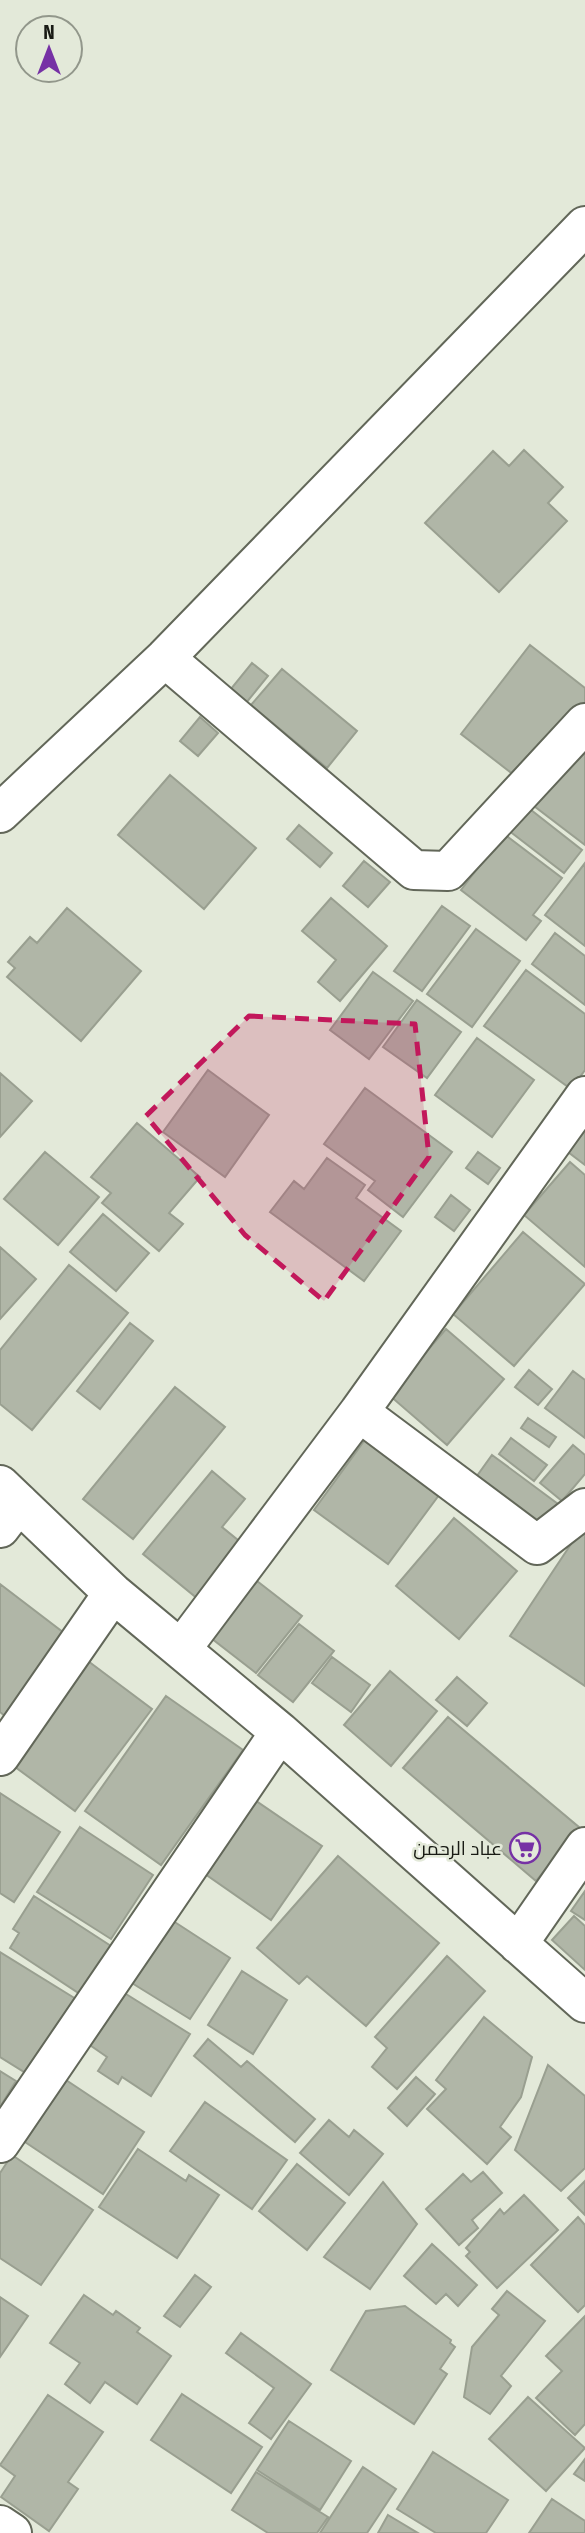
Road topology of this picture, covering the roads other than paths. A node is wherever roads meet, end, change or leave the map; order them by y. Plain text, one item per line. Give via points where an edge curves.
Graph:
1 (585, 226) edge
2 (165, 658) junction
3 (585, 723) edge
4 (0, 813) edge
5 (585, 1096) edge
6 (359, 1412) junction
7 (6, 1505) edge
8 (585, 1508) edge
9 (113, 1593) junction
10 (182, 1648) junction
11 (280, 1732) junction
12 (0, 1756) edge
13 (585, 1847) edge
14 (518, 1944) junction
15 (585, 2003) edge
16 (0, 2143) edge
17 (0, 2525) edge
18 (12, 2533) edge

1 - 2 street
2 - 3 street via 414,870 448,871
2 - 4 street
5 - 6 street
6 - 8 street via 537,1545
6 - 10 street
7 - 9 street
9 - 10 street
9 - 12 street
10 - 11 street
11 - 14 street
11 - 16 street
13 - 14 street
14 - 15 street
17 - 18 street

